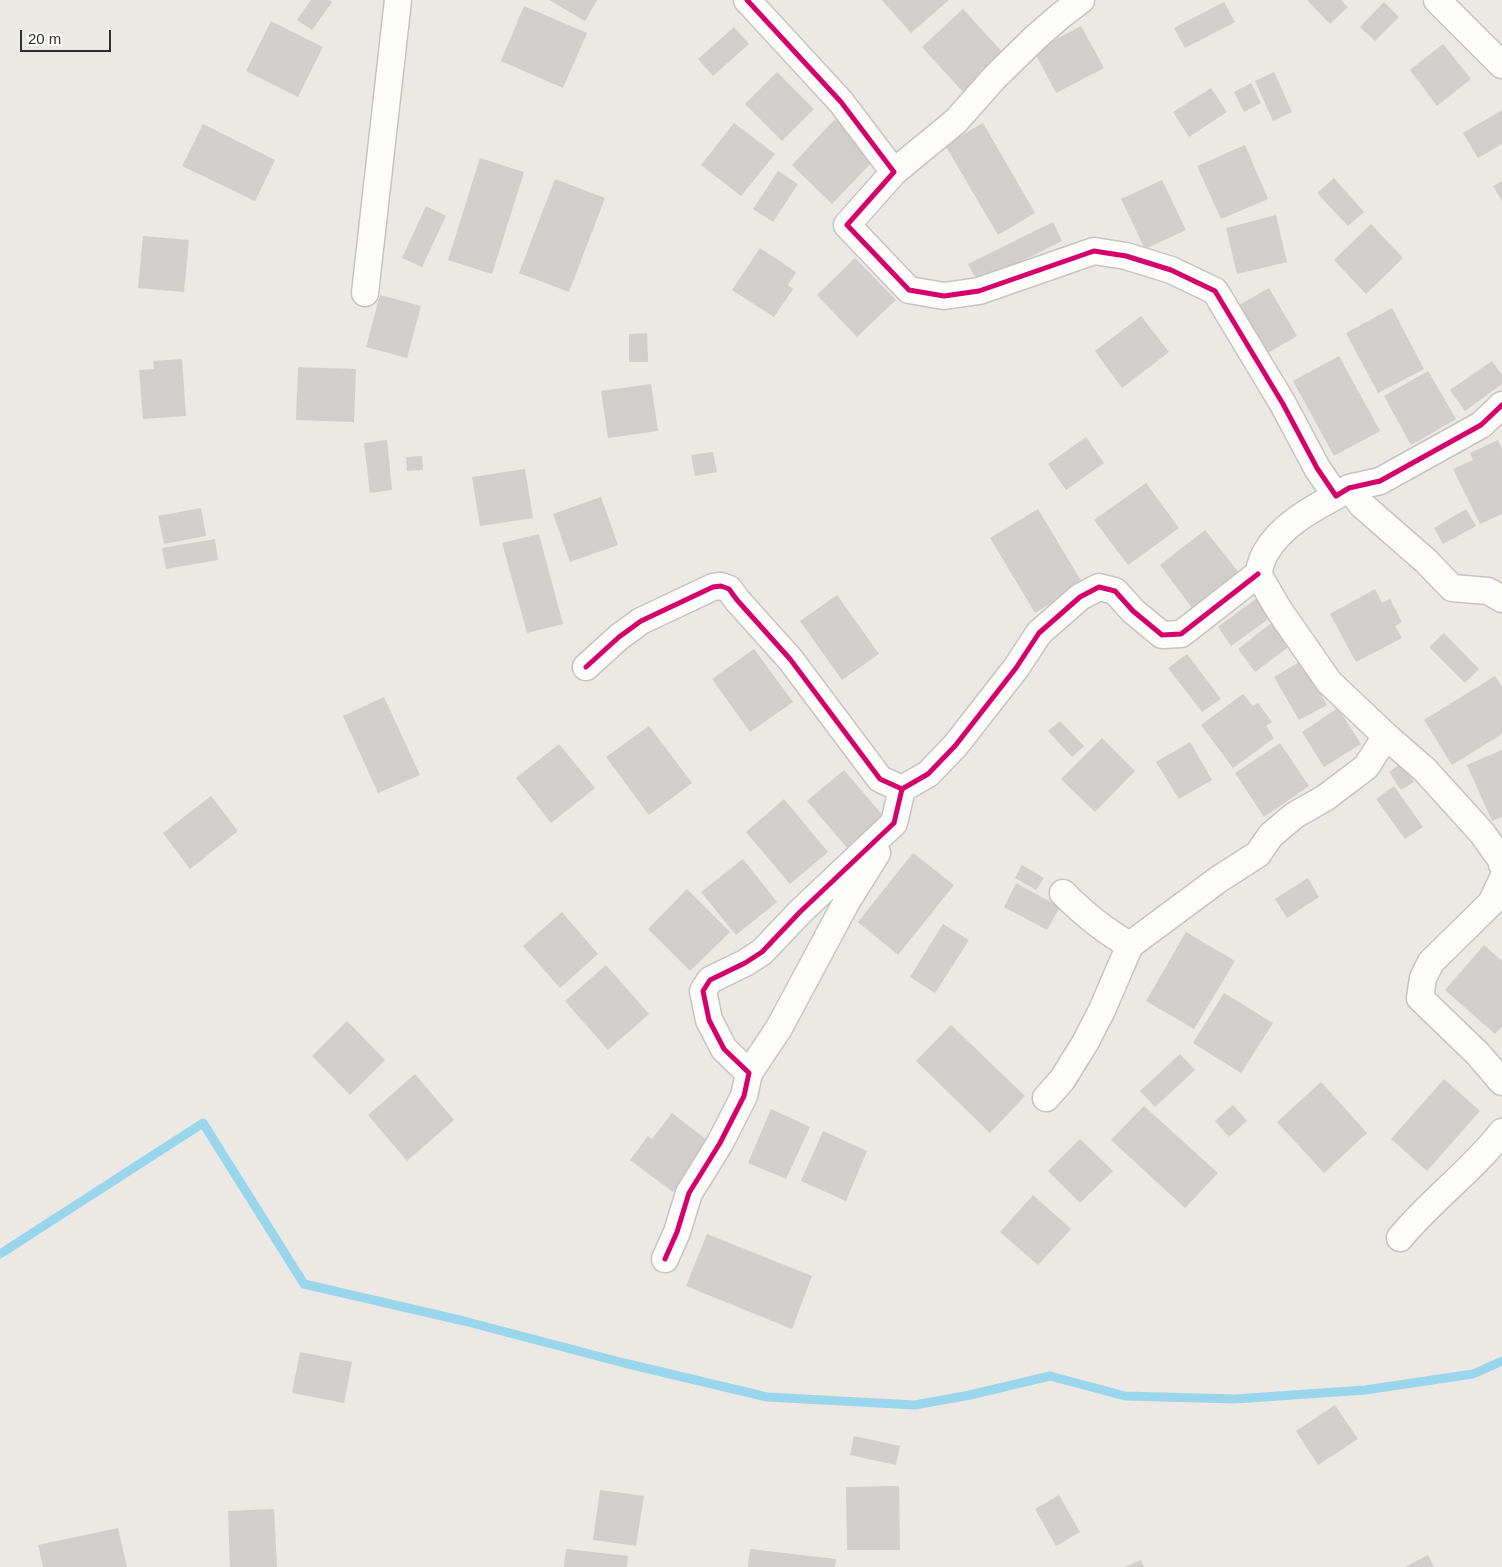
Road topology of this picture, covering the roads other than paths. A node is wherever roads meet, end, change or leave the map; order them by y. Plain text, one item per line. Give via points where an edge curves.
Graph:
1 (398, 0) edge
2 (747, 0) edge
3 (1081, 0) edge
4 (1436, 0) edge
5 (1502, 65) edge
6 (894, 172) junction
7 (365, 293) dead end
8 (1502, 405) edge
9 (1342, 492) junction
10 (1258, 574) junction
11 (1502, 599) edge
12 (586, 667) dead end
13 (1386, 736) junction
14 (902, 789) junction
15 (894, 823) junction
16 (1502, 864) edge
17 (1502, 880) edge
18 (1063, 893) dead end
19 (1130, 945) junction
20 (749, 1073) junction
21 (1502, 1082) edge
22 (1046, 1098) dead end
23 (1502, 1132) edge
24 (1400, 1238) dead end
25 (665, 1259) dead end

1 - 7 street
2 - 6 street via 841,102
3 - 6 street via 1036,36 956,121
4 - 5 street
6 - 9 street via 847,225 909,290 944,296 979,290 1094,251 1126,256 1171,270 1215,290 1317,468
8 - 9 street via 1481,425 1380,482
9 - 10 street via 1285,529 1266,552
9 - 11 street via 1362,505 1452,588 1488,591
10 - 13 street via 1329,682
10 - 14 street via 1181,634 1162,635 1115,591 1099,587 1080,597 1039,634 955,746 928,774
12 - 14 street via 642,621 713,587 729,589 790,660 880,780
13 - 16 street via 1425,770 1482,833
13 - 19 street via 1366,767 1325,798 1294,816 1271,835 1258,854
14 - 15 street
15 - 20 street via 779,1028
15 - 20 street via 762,952 710,980 703,991 708,1020 724,1049
17 - 21 street via 1491,903 1431,962 1423,978 1420,998
18 - 19 street via 1107,932
19 - 22 street via 1085,1043 1062,1080
20 - 25 street via 744,1096 720,1144 689,1193 678,1232
23 - 24 street

